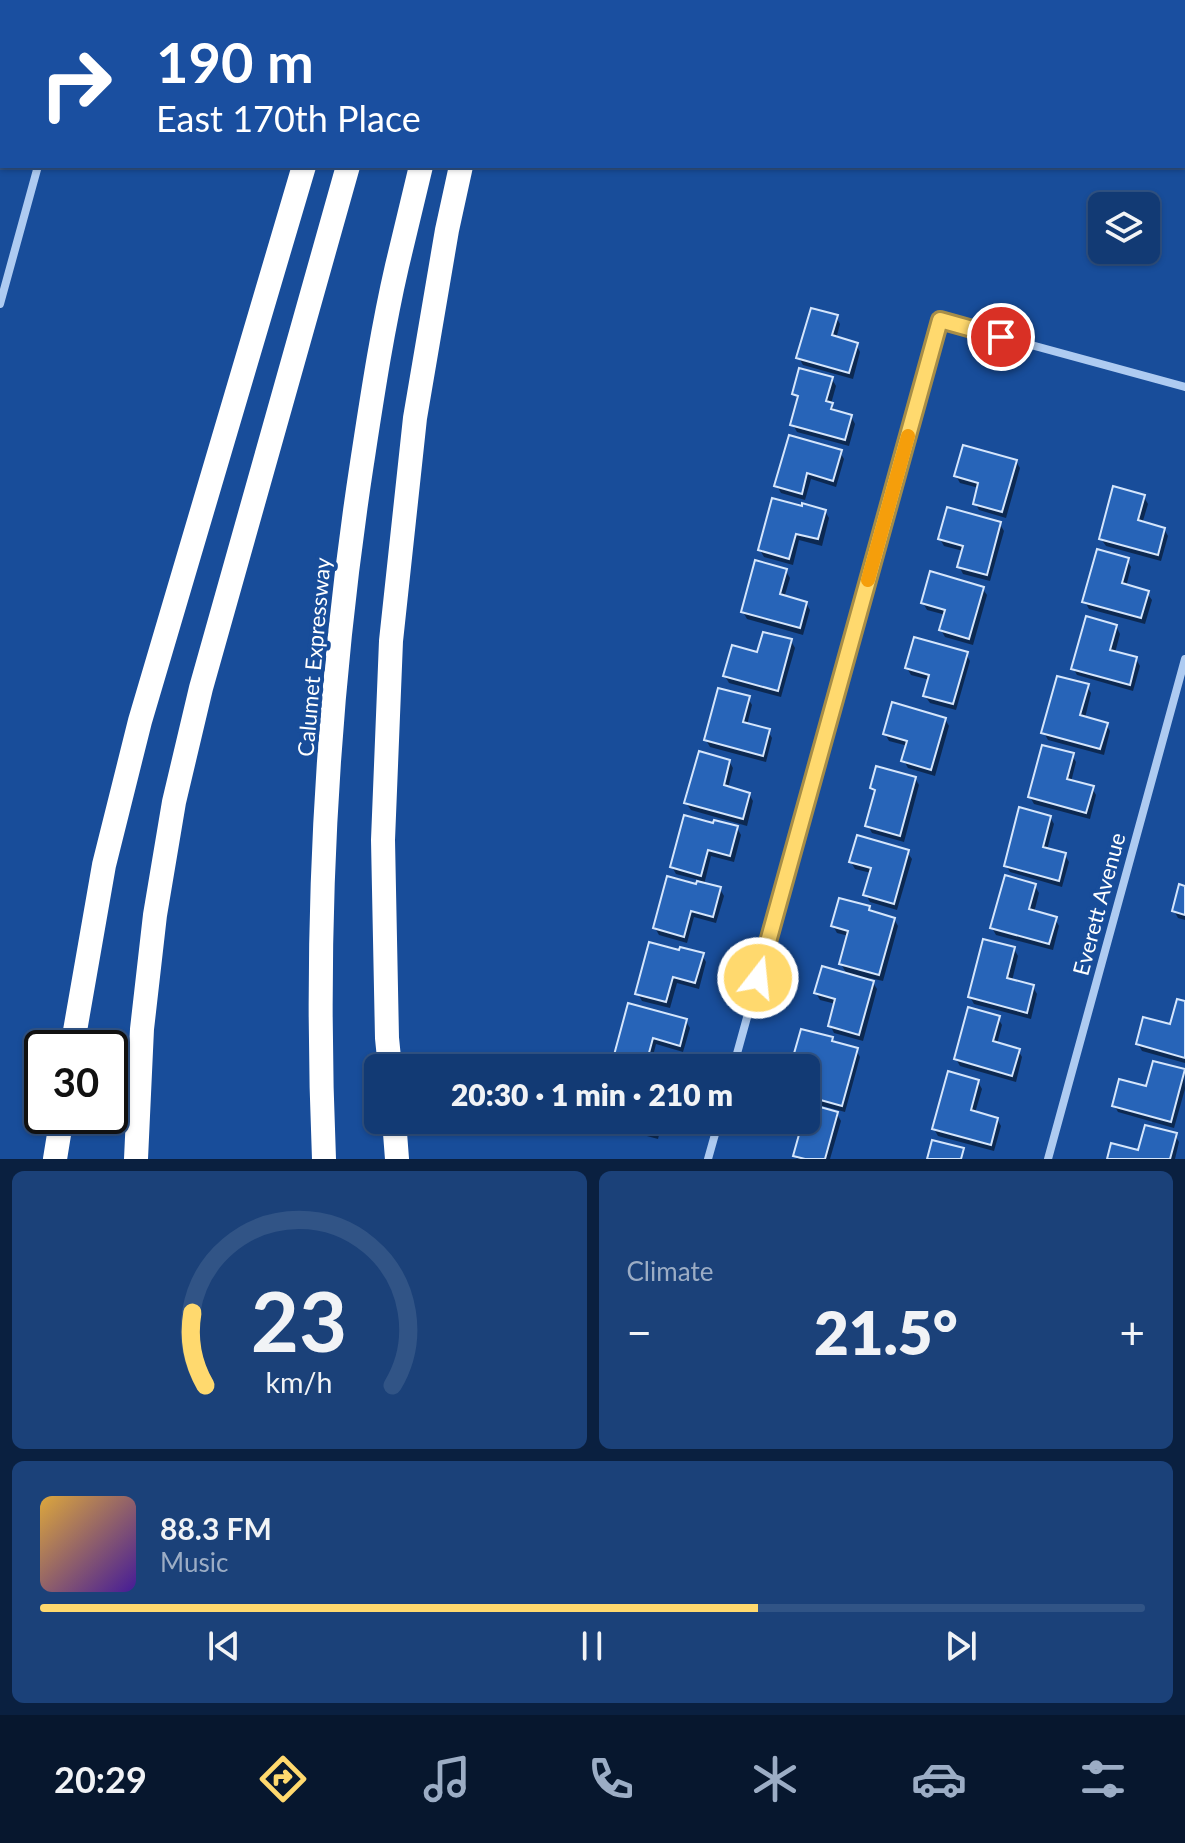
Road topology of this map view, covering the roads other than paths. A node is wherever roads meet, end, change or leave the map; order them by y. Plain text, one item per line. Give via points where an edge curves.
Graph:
1 (37, 168) edge
2 (303, 168) edge
3 (347, 168) edge
4 (421, 168) edge
5 (461, 168) edge
6 (0, 304) edge
7 (1185, 387) edge
8 (1185, 659) edge
9 (75, 1030) edge
10 (389, 1054) edge
11 (737, 1054) edge
12 (59, 1134) edge
13 (395, 1134) edge
14 (715, 1134) edge
15 (324, 1158) edge
16 (55, 1159) edge
17 (136, 1159) edge
18 (397, 1159) edge
19 (708, 1159) edge
20 (1048, 1159) edge

1 - 6 street
2 - 9 highway via 140,721 104,865
3 - 17 highway via 201,688 174,802 142,1029
4 - 15 highway, Calumet Expressway via 374,384 337,669 325,837
5 - 10 highway via 415,418 391,641 383,840
7 - 11 street via 940,320
8 - 20 street, Everett Avenue
12 - 16 highway
13 - 18 highway
14 - 19 street

